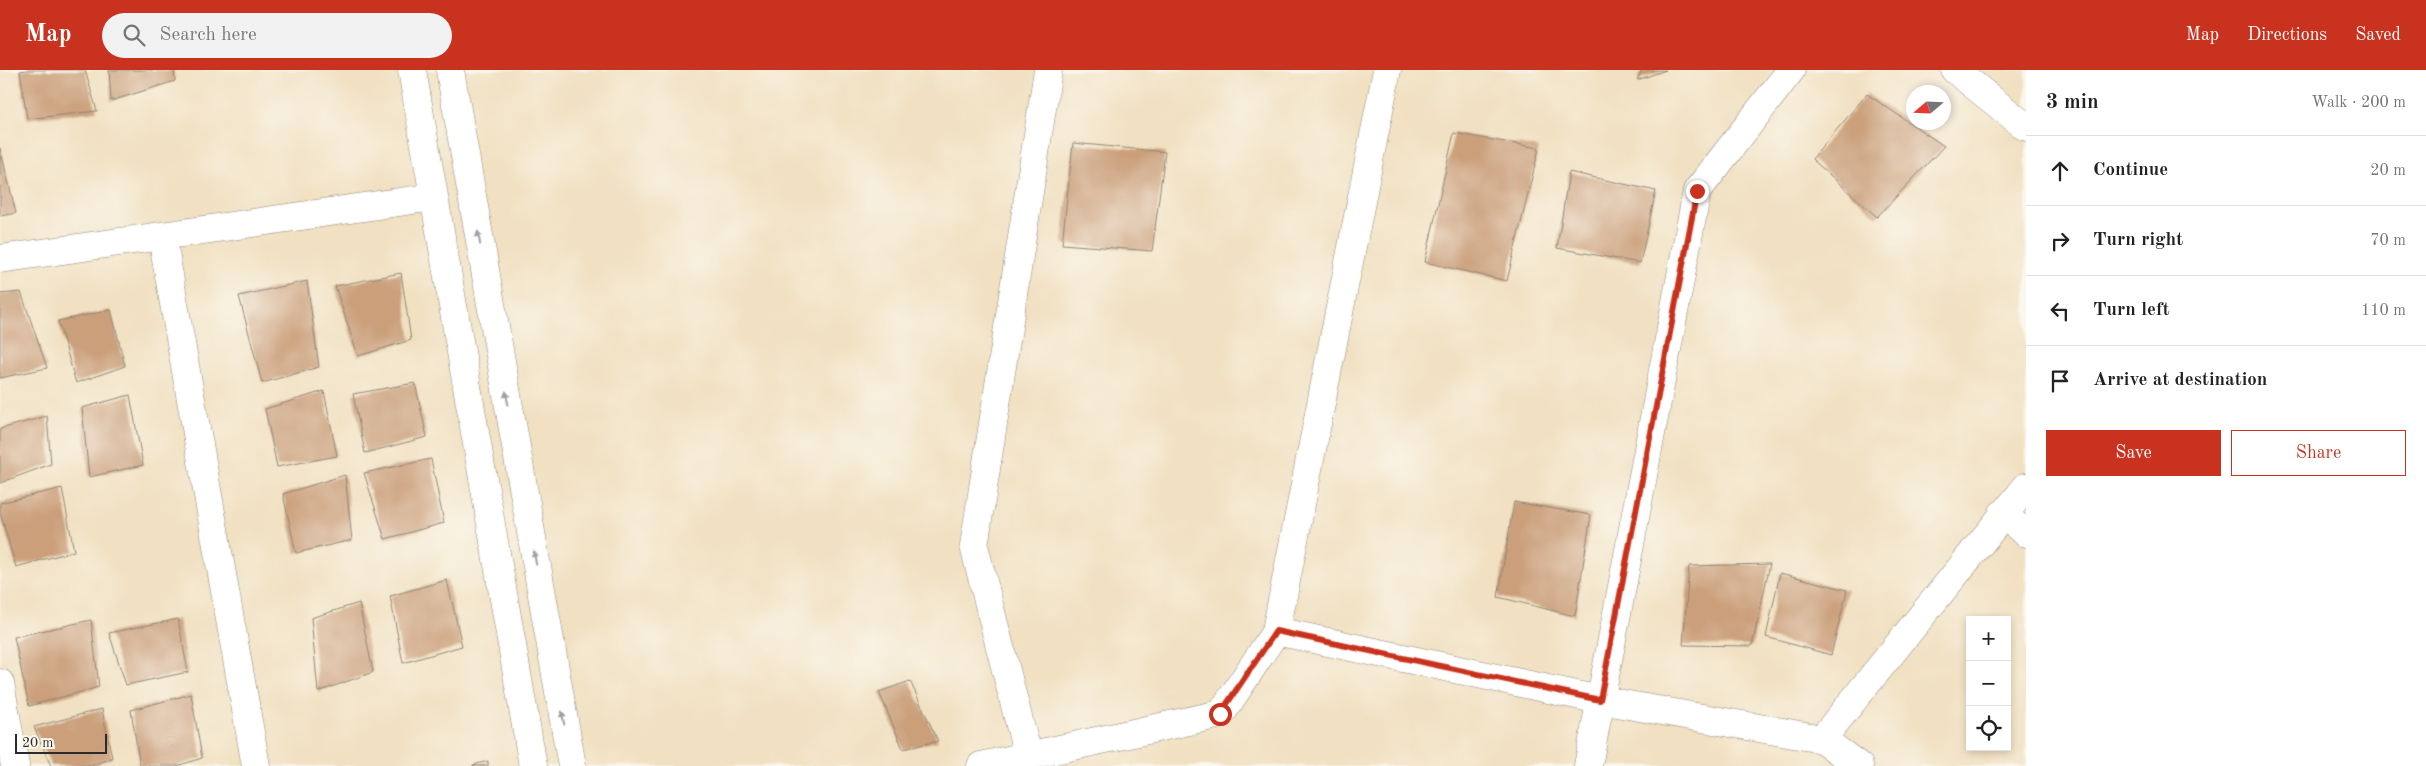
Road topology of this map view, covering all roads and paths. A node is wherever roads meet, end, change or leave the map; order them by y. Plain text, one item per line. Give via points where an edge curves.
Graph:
1 (412, 70) edge
2 (450, 70) edge
3 (1048, 70) edge
4 (1387, 70) edge
5 (1791, 70) edge
6 (1956, 70) edge
7 (2026, 127) edge
8 (434, 197) junction
9 (162, 236) junction
10 (0, 259) edge
11 (2026, 487) edge
12 (2002, 514) junction
13 (2026, 533) edge
14 (1276, 631) junction
15 (0, 683) edge
16 (1600, 700) junction
17 (1822, 739) junction
18 (1028, 756) junction
19 (15, 766) edge
20 (256, 766) edge
21 (533, 766) edge
22 (572, 766) edge
23 (981, 766) edge
24 (1588, 766) edge
25 (1859, 766) edge

1 - 8 street
22 -> 2 street
3 - 18 street via 974,546
4 - 14 street
5 - 16 street via 1697,191
6 - 7 street
8 - 9 street
8 - 21 street
9 - 10 street
9 - 20 street
11 - 12 street
12 - 13 street
12 - 17 street
14 - 16 street
14 - 18 street via 1220,714
15 - 19 street
16 - 17 street
16 - 24 street
17 - 25 street
18 - 23 street

